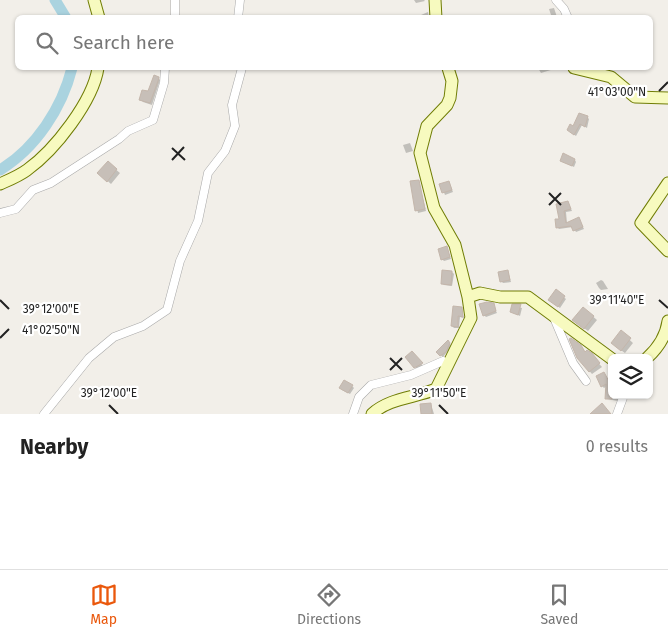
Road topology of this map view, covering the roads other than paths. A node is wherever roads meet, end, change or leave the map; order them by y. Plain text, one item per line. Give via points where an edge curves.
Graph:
1 (94, 0) edge
2 (175, 0) edge
3 (240, 0) edge
4 (435, 0) edge
5 (556, 0) edge
6 (98, 15) edge
7 (175, 15) edge
8 (238, 15) edge
9 (436, 15) edge
10 (566, 15) edge
11 (97, 70) edge
12 (165, 70) edge
13 (241, 70) edge
14 (449, 70) edge
15 (588, 70) edge
16 (668, 98) edge
17 (668, 183) edge
18 (0, 184) edge
19 (0, 213) edge
20 (668, 251) edge
21 (468, 297) junction
22 (550, 312) junction
23 (668, 321) edge
24 (652, 354) edge
25 (608, 357) edge
26 (443, 361) dead end
27 (586, 381) dead end
28 (623, 399) edge
29 (44, 414) edge
30 (353, 414) edge
31 (372, 414) edge
32 (617, 414) edge

1 - 6 street
2 - 7 street
3 - 8 street
4 - 9 street
5 - 10 street
11 - 18 street via 82,110 60,137 28,170
12 - 19 street via 153,120 128,130 118,140 51,183 33,190 16,209
13 - 29 street via 232,105 235,126 225,151 208,173 198,221 180,261 167,310 144,326 114,337 90,358
14 - 21 street via 452,81 450,98 427,126 420,153 434,208 455,245
15 - 16 street via 611,77 635,97
17 - 20 street via 641,223
21 - 22 street via 480,293 528,297
21 - 31 street via 471,318 436,389 394,401
22 - 25 street
22 - 27 street via 573,362
23 - 24 street via 667,331
26 - 30 street via 411,375 371,385 359,396
28 - 32 street

